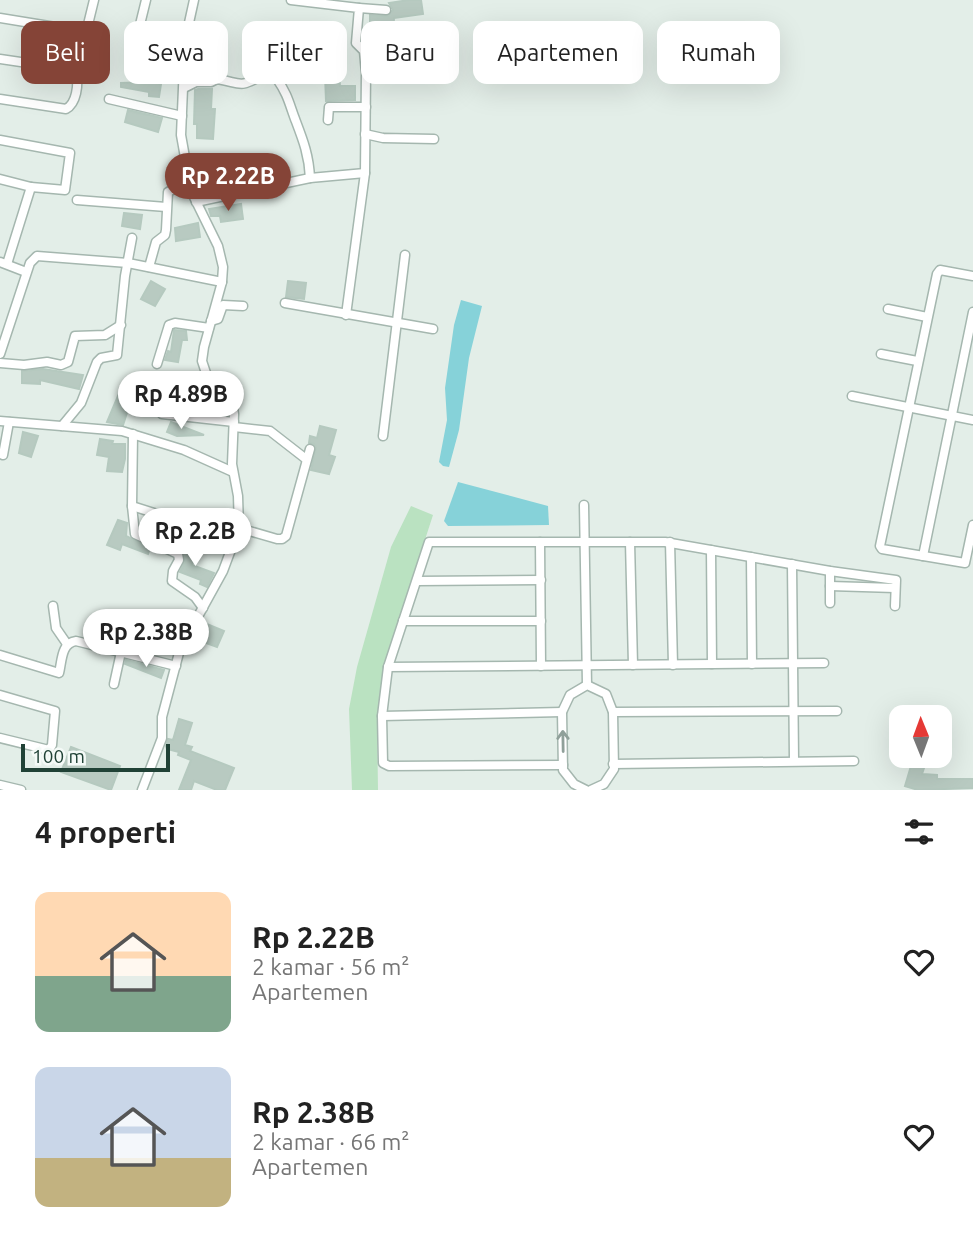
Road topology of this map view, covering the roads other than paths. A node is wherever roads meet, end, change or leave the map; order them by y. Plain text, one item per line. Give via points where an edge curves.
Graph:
1 (94, 0) edge
2 (146, 0) edge
3 (194, 0) edge
4 (291, 0) edge
5 (359, 8) junction
6 (386, 10) dead end
7 (0, 18) edge
8 (21, 21) edge
9 (89, 21) edge
10 (141, 21) edge
11 (0, 59) edge
12 (184, 88) junction
13 (0, 99) edge
14 (109, 99) dead end
15 (366, 107) junction
16 (182, 116) junction
17 (328, 120) dead end
18 (365, 134) junction
19 (434, 139) dead end
20 (0, 141) edge
21 (365, 173) junction
22 (310, 178) junction
23 (0, 179) edge
24 (31, 187) junction
25 (191, 191) junction
26 (77, 200) dead end
27 (197, 202) junction
28 (166, 207) junction
29 (132, 238) dead end
30 (405, 255) dead end
31 (3, 263) edge
32 (128, 263) junction
33 (149, 267) junction
34 (26, 272) junction
35 (973, 276) edge
36 (222, 282) junction
37 (285, 303) dead end
38 (243, 306) dead end
39 (888, 309) dead end
40 (973, 312) edge
41 (346, 315) junction
42 (927, 317) junction
43 (0, 322) edge
44 (395, 323) junction
45 (11, 325) junction
46 (210, 325) junction
47 (121, 326) junction
48 (433, 329) dead end
49 (0, 354) edge
50 (881, 354) dead end
51 (917, 362) junction
52 (0, 363) edge
53 (158, 363) dead end
54 (852, 396) dead end
55 (908, 407) junction
56 (162, 414) dead end
57 (951, 416) junction
58 (973, 420) edge
59 (5, 422) edge
60 (62, 425) junction
61 (234, 425) junction
62 (134, 434) junction
63 (383, 436) dead end
64 (310, 449) dead end
65 (3, 454) dead end
66 (306, 459) junction
67 (233, 472) junction
68 (584, 505) dead end
69 (132, 506) junction
70 (973, 525) edge
71 (239, 528) junction
72 (237, 538) junction
73 (541, 542) junction
74 (585, 542) junction
75 (630, 542) junction
76 (670, 542) junction
77 (710, 550) junction
78 (923, 556) junction
79 (751, 557) junction
80 (792, 564) junction
81 (830, 571) junction
82 (541, 580) junction
83 (417, 581) junction
84 (830, 586) junction
85 (895, 588) junction
86 (830, 603) dead end
87 (52, 606) dead end
88 (895, 606) dead end
89 (203, 608) junction
90 (403, 621) junction
91 (541, 621) junction
92 (67, 644) junction
93 (121, 652) junction
94 (0, 655) edge
95 (794, 663) junction
96 (824, 663) dead end
97 (673, 664) junction
98 (712, 664) junction
99 (752, 664) junction
100 (586, 665) junction
101 (633, 665) junction
102 (176, 666) junction
103 (541, 666) junction
104 (388, 667) junction
105 (114, 684) dead end
106 (587, 685) junction
107 (0, 695) edge
108 (793, 711) junction
109 (837, 711) dead end
110 (562, 712) junction
111 (613, 712) junction
112 (382, 716) junction
113 (0, 738) edge
114 (794, 760) junction
115 (854, 761) dead end
116 (613, 764) junction
117 (563, 765) junction
118 (0, 785) edge
119 (588, 789) edge
120 (21, 790) edge
121 (142, 790) edge

1 - 9 street
2 - 10 street
3 - 12 street via 185,41
4 - 5 street
5 - 6 street
5 - 15 street via 356,43 365,54
7 - 8 street
11 - 13 street via 68,69 77,79 74,102 66,109
12 - 16 street
12 - 22 street via 217,79 238,85 262,75 277,79 289,96 305,141
14 - 16 street
15 - 17 street via 329,107
15 - 18 street
16 - 25 street
18 - 19 street via 383,138 403,133
18 - 21 street
20 - 24 street via 70,153 65,190
21 - 22 street
21 - 41 street
22 - 27 street
23 - 24 street
24 - 31 street
25 - 27 street
25 - 28 street via 170,190
26 - 28 street
27 - 36 street via 218,246
28 - 33 street via 165,235 156,242
29 - 32 street
30 - 44 street
31 - 34 street
32 - 33 street
32 - 34 street via 40,256 33,258
32 - 47 street
33 - 36 street
34 - 45 street
35 - 42 street via 939,271
36 - 46 street
37 - 41 street
38 - 46 street via 223,305
39 - 42 street
40 - 57 street
41 - 44 street
42 - 51 street
43 - 45 street
44 - 48 street
44 - 63 street
45 - 49 street
46 - 53 street via 169,325
46 - 61 street via 202,361 207,376 229,395
47 - 52 street via 106,335 75,336 68,362 61,365
47 - 60 street via 117,355 97,362 81,403
50 - 51 street
51 - 55 street
54 - 55 street
55 - 57 street
55 - 78 street via 880,546
56 - 61 street
57 - 58 street
57 - 78 street
59 - 60 street
59 - 65 street
60 - 62 street
61 - 66 street via 270,431
61 - 67 street
62 - 67 street
62 - 69 street
64 - 66 street
66 - 71 street via 286,536 277,539
67 - 71 street
68 - 74 street
69 - 72 street via 207,535
69 - 89 street via 135,534 178,554 172,581
70 - 78 street via 965,563
71 - 72 street
72 - 89 street
73 - 74 street
73 - 82 street
73 - 83 street via 429,542
74 - 75 street
74 - 100 street
75 - 76 street
75 - 101 street
76 - 77 street
76 - 97 street
77 - 79 street
77 - 98 street
79 - 80 street
79 - 99 street
80 - 81 street
80 - 95 street
81 - 84 street
81 - 85 street via 896,580
82 - 83 street
82 - 91 street
83 - 90 street
84 - 85 street
84 - 86 street
85 - 88 street
87 - 92 street via 56,628
89 - 102 street via 184,638
90 - 91 street
90 - 104 street
91 - 103 street
92 - 93 street via 76,641
92 - 94 street via 60,673
93 - 102 street
93 - 105 street
95 - 96 street
95 - 99 street
95 - 108 street
97 - 98 street
97 - 101 street
98 - 99 street
100 - 101 street
100 - 103 street
100 - 106 street
102 - 121 street via 162,718 162,738
103 - 104 street
104 - 112 street
106 - 110 street via 570,695
106 - 111 street via 606,694
107 - 113 street via 55,711 49,750
108 - 109 street
108 - 111 street
108 - 114 street
110 - 112 street
117 -> 110 street
111 - 116 street
112 - 117 street via 383,762 389,766
114 - 115 street
114 - 116 street
116 - 119 street via 604,783
117 - 119 street via 574,784
118 - 120 street

